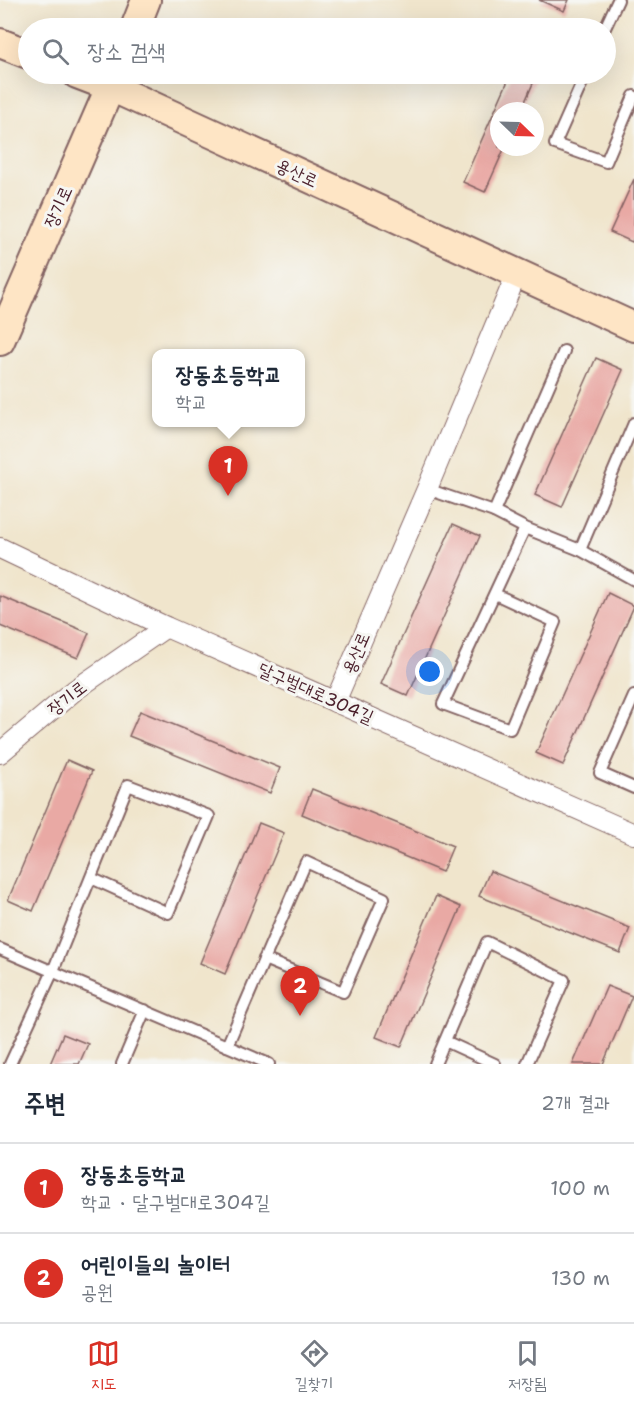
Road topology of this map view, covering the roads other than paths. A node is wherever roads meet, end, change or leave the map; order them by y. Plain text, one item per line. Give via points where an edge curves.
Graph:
1 (146, 0) edge
2 (618, 0) edge
3 (139, 18) edge
4 (610, 18) edge
5 (0, 43) edge
6 (18, 50) edge
7 (112, 84) edge
8 (122, 84) edge
9 (582, 84) edge
10 (634, 96) edge
11 (517, 273) junction
12 (634, 327) edge
13 (0, 341) edge
14 (564, 351) dead end
15 (634, 423) edge
16 (629, 448) edge
17 (427, 489) junction
18 (494, 512) junction
19 (525, 528) junction
20 (0, 548) edge
21 (580, 550) junction
22 (634, 580) edge
23 (495, 594) junction
24 (166, 627) junction
25 (634, 696) edge
26 (335, 702) junction
27 (0, 753) edge
28 (634, 788) edge
29 (634, 834) edge
30 (91, 878) junction
31 (0, 949) edge
32 (264, 959) junction
33 (53, 970) junction
34 (145, 1010) junction
35 (445, 1041) junction
36 (227, 1046) junction
37 (10, 1064) edge
38 (122, 1064) edge
39 (269, 1064) edge
40 (435, 1064) edge
41 (495, 1064) edge
42 (527, 1064) edge

1 - 3 main road
2 - 4 lane
5 - 6 main road
7 - 13 main road, 장기로
8 - 11 main road, 용산로
9 - 10 lane via 555,144 606,162
11 - 12 main road, 용산로
11 - 17 street, 용산로
14 - 18 lane
15 - 16 lane
16 - 21 lane
17 - 18 lane
17 - 26 street, 용산로
18 - 19 lane
19 - 21 lane
19 - 23 lane
20 - 24 street, 달구벌대로304길
21 - 22 lane
23 - 23 lane via 443,704 510,729 555,622
24 - 26 street, 달구벌대로304길
24 - 27 street, 장기로 via 75,690
25 - 28 lane via 600,773
26 - 29 street, 달구벌대로304길
30 - 30 lane via 129,785 209,816 168,914
30 - 33 lane
31 - 33 lane
32 - 32 lane via 306,861 384,898 343,992
32 - 36 lane
33 - 34 lane
33 - 37 lane
34 - 36 lane
34 - 38 lane
35 - 40 lane
35 - 41 lane
35 - 42 lane via 487,942 564,980
36 - 39 lane

